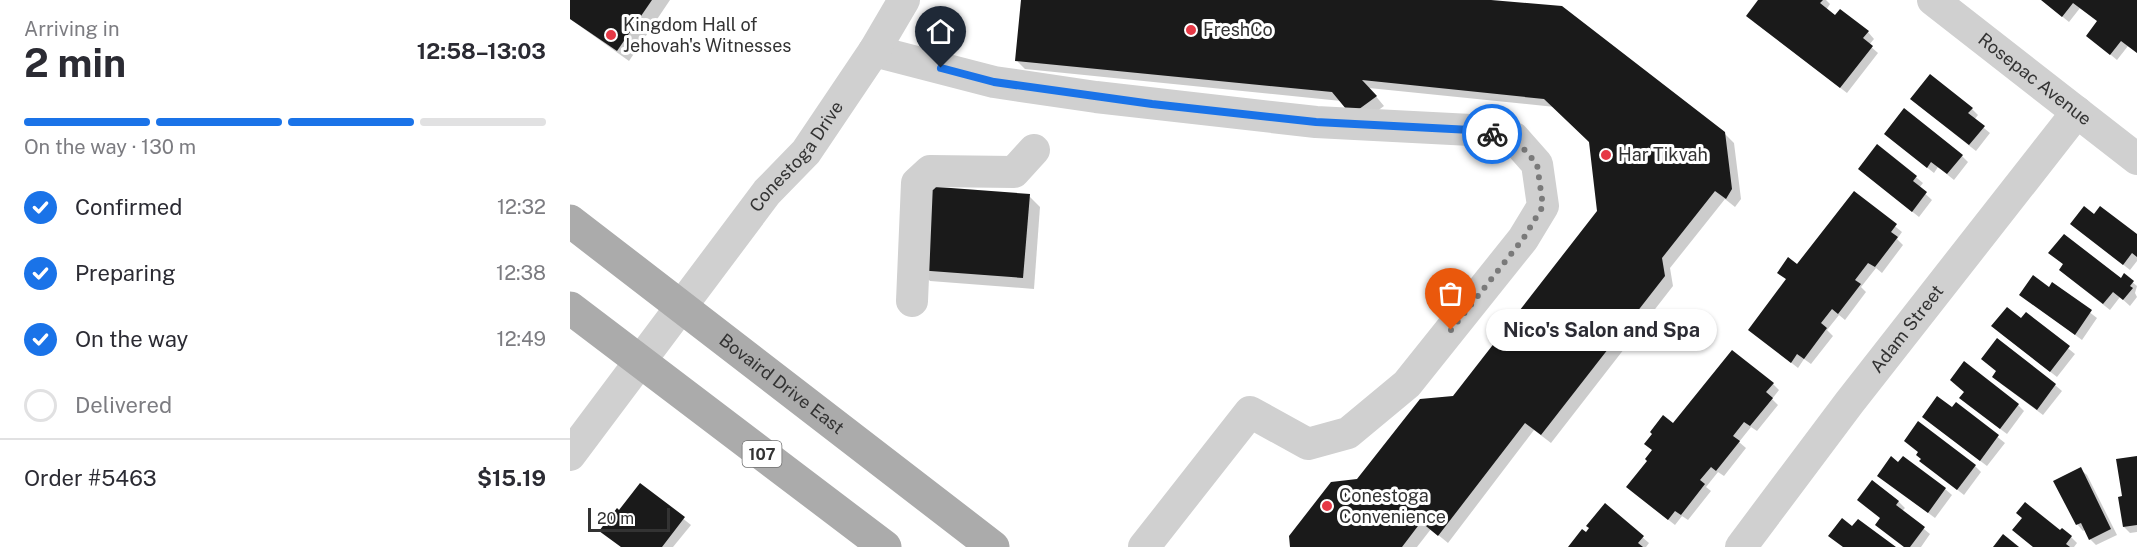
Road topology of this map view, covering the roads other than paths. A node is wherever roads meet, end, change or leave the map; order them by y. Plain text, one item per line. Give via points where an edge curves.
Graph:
1 (904, 0) edge
2 (1933, 0) edge
3 (874, 51) junction
4 (2078, 112) junction
5 (1034, 150) dead end
6 (2137, 159) edge
7 (570, 221) edge
8 (912, 302) dead end
9 (681, 307) junction
10 (570, 308) edge
11 (640, 362) junction
12 (570, 455) edge
13 (885, 547) edge
14 (993, 547) edge
15 (1144, 547) edge
16 (1741, 547) edge

1 - 3 street, Conestoga Drive
2 - 4 street, Rosepac Avenue
3 - 9 street, Conestoga Drive via 806,152 767,192
3 - 15 street via 994,82 1123,101 1316,122 1471,130 1514,138 1537,164 1543,206 1523,239 1407,384 1348,433 1308,444 1250,412
4 - 6 street, Rosepac Avenue
4 - 16 street, Adam Street
5 - 8 street via 1014,172 930,171 917,183
7 - 9 main road, Bovaird Drive East
9 - 11 street, Conestoga Drive
9 - 14 main road, Bovaird Drive East
10 - 11 main road, 107
11 - 12 street, Conestoga Drive
11 - 13 main road, 107

